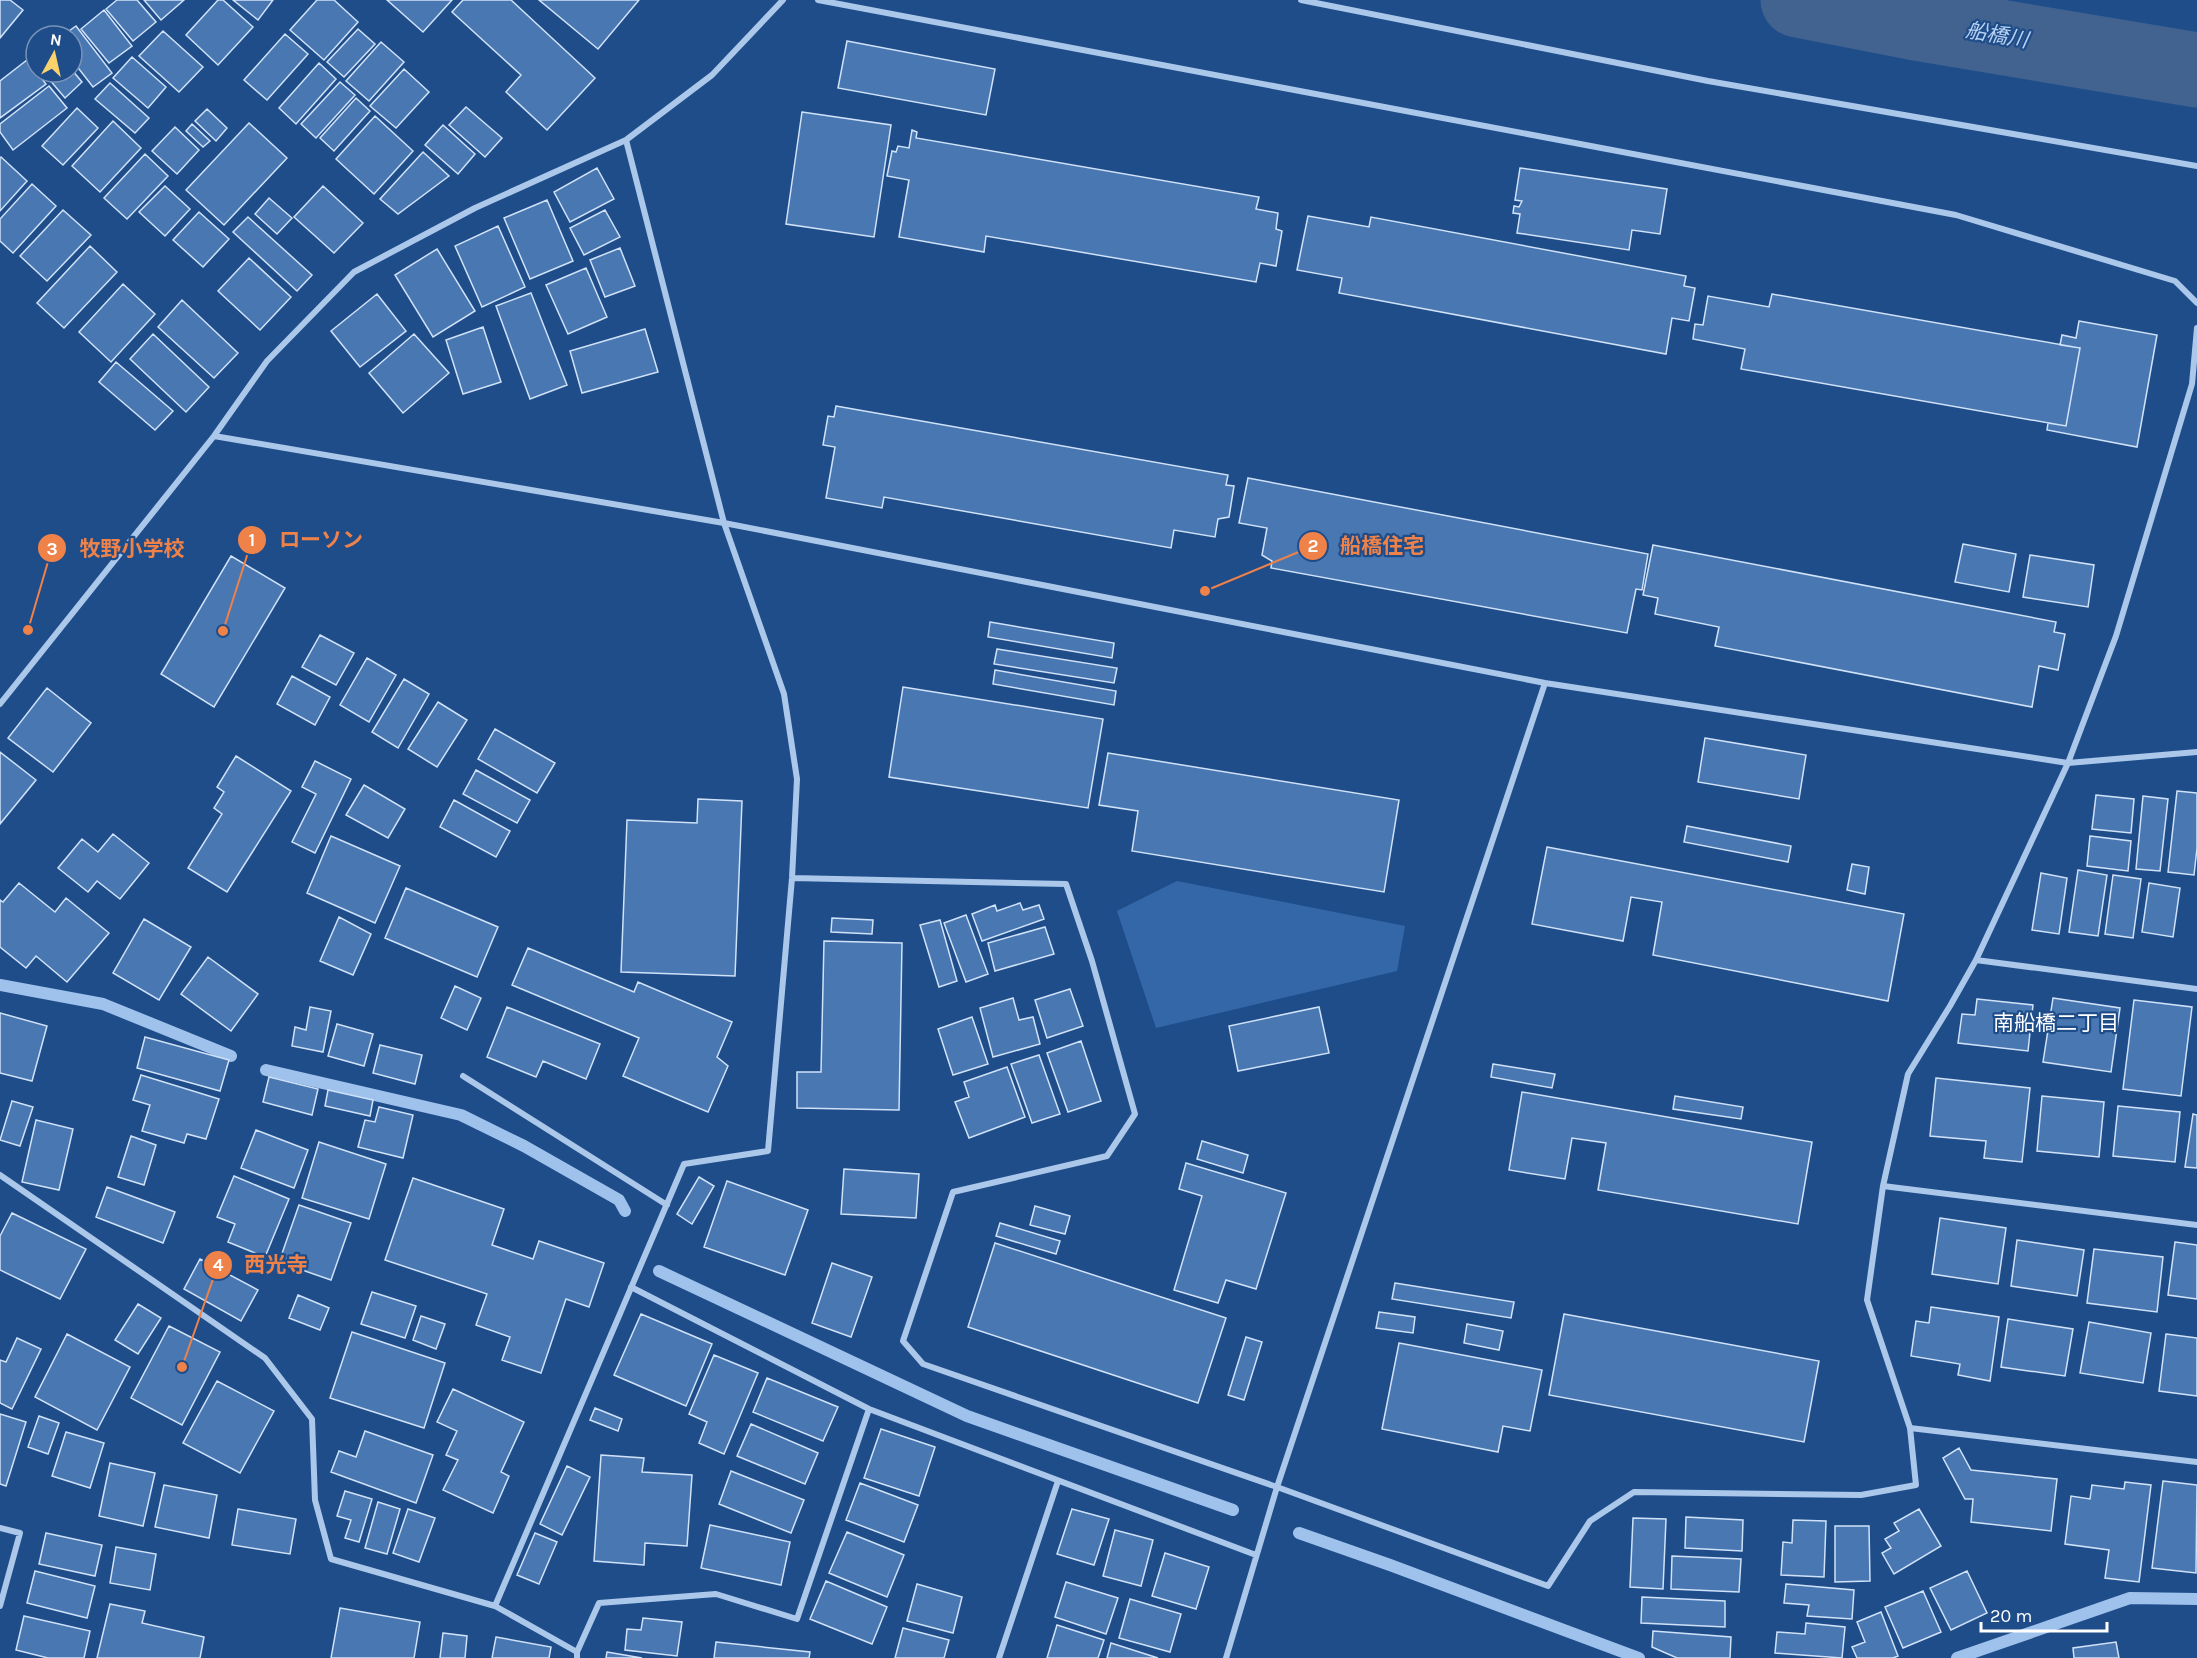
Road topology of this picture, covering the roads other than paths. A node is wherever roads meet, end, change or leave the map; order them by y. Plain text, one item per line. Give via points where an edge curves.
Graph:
1 (783, 0) edge
2 (818, 0) edge
3 (1301, 0) edge
4 (626, 140) junction
5 (2197, 166) edge
6 (2197, 303) edge
7 (2197, 328) edge
8 (214, 436) junction
9 (724, 523) junction
10 (1545, 683) junction
11 (0, 705) edge
12 (2197, 752) edge
13 (2068, 763) junction
14 (792, 878) junction
15 (1976, 960) junction
16 (2197, 989) edge
17 (463, 1076) dead end
18 (0, 1174) edge
19 (1883, 1186) junction
20 (667, 1205) junction
21 (2197, 1225) edge
22 (632, 1287) junction
23 (869, 1409) junction
24 (1910, 1428) junction
25 (2197, 1462) edge
26 (1058, 1481) junction
27 (1277, 1487) junction
28 (0, 1528) edge
29 (1256, 1555) junction
30 (0, 1606) edge
31 (495, 1606) junction
32 (577, 1655) edge
33 (999, 1658) edge
34 (1226, 1658) edge

1 - 4 street via 712,75
2 - 6 street via 1956,215 2175,281
3 - 5 street via 1708,81
4 - 8 street via 475,208 354,272 267,361
4 - 9 street
7 - 13 street via 2192,384 2116,636
8 - 9 street
8 - 11 street
9 - 10 street
9 - 14 street via 784,694 797,779
10 - 13 street
10 - 27 street
12 - 13 street
13 - 15 street
14 - 20 street via 768,1151 684,1164
14 - 27 street via 1066,884 1135,1114 1107,1156 953,1192 903,1341 923,1364
15 - 16 street
15 - 19 street via 1908,1074
17 - 20 street
18 - 31 street via 265,1358 312,1419 315,1500 331,1558
19 - 21 street
19 - 24 street via 1867,1300
20 - 22 street
22 - 23 street
22 - 31 street
23 - 26 street
23 - 32 street via 797,1619 716,1594 599,1603
24 - 25 street
24 - 27 street via 1916,1485 1861,1495 1634,1492 1590,1521 1548,1586
26 - 29 street
26 - 33 street
27 - 29 street
28 - 30 street via 20,1533
29 - 34 street
31 - 32 street

